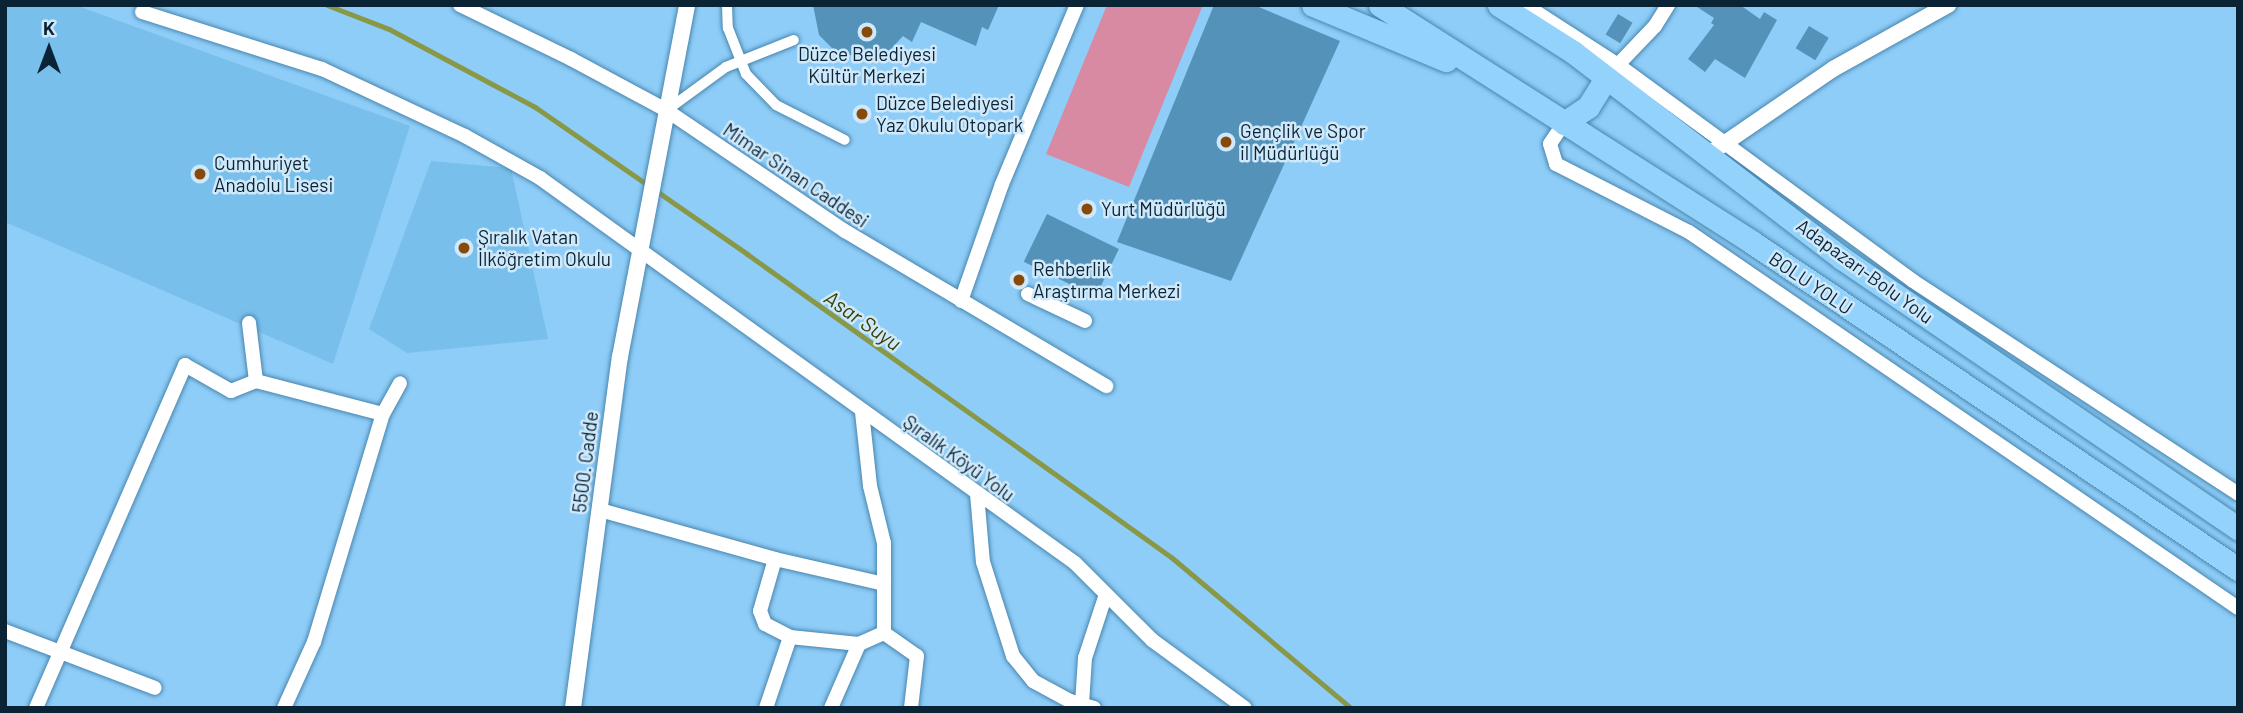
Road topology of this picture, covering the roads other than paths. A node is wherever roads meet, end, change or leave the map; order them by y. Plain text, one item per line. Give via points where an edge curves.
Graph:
1 (460, 5) edge
2 (687, 5) edge
3 (727, 5) edge
4 (1077, 5) edge
5 (1313, 5) edge
6 (1380, 5) edge
7 (1499, 5) edge
8 (1525, 5) edge
9 (1668, 5) edge
10 (1948, 5) edge
11 (1931, 9) edge
12 (142, 12) dead end
13 (794, 40) dead end
14 (741, 61) junction
15 (1612, 71) junction
16 (1499, 82) junction
17 (666, 110) junction
18 (1564, 123) junction
19 (845, 140) dead end
20 (1716, 149) junction
21 (640, 251) junction
22 (1028, 294) dead end
23 (961, 301) junction
24 (1085, 321) dead end
25 (249, 323) dead end
26 (256, 381) junction
27 (400, 383) dead end
28 (1106, 386) dead end
29 (862, 412) junction
30 (383, 414) junction
31 (977, 494) junction
32 (2238, 494) edge
33 (600, 510) junction
34 (2238, 528) edge
35 (775, 559) junction
36 (2238, 569) edge
37 (884, 584) junction
38 (1106, 594) junction
39 (2238, 608) edge
40 (5, 631) edge
41 (884, 633) junction
42 (790, 637) junction
43 (859, 644) junction
44 (60, 652) junction
45 (155, 688) dead end
46 (1088, 706) edge
47 (36, 708) edge
48 (284, 708) edge
49 (573, 708) edge
50 (766, 708) edge
51 (831, 708) edge
52 (911, 708) edge
53 (1245, 708) edge

1 - 17 street, Mimar Sinan Caddesi
2 - 17 street
3 - 14 street via 729,28
4 - 23 street via 1002,184
5 - 16 highway
6 - 16 highway, BOLU YOLU
7 - 15 highway, Adapazarı-Bolu Yolu
8 - 15 street
9 - 15 street via 1655,26
10 - 11 street
11 - 20 street
12 - 21 street, Şıralık Köyü Yolu via 322,69 465,136 540,178
13 - 14 street
14 - 17 street
14 - 19 street via 746,74 776,105
15 - 18 highway via 1588,107
15 - 20 highway, Adapazarı-Bolu Yolu
16 - 18 highway, BOLU YOLU
17 - 21 street, 5500. Cadde
17 - 23 street, Mimar Sinan Caddesi via 845,232
18 - 36 highway, BOLU YOLU via 1753,243
18 - 39 street via 1550,144 1556,164 1689,232
20 - 32 street
20 - 34 highway, Adapazarı-Bolu Yolu via 1843,259
21 - 29 street, Şıralık Köyü Yolu
21 - 33 street, 5500. Cadde via 620,357
22 - 24 street
23 - 28 street, Mimar Sinan Caddesi
25 - 26 street
26 - 30 street
26 - 44 street via 232,391 185,365
27 - 30 street
29 - 31 street, Şıralık Köyü Yolu
29 - 37 street via 870,486 884,542
30 - 48 street via 314,642
31 - 38 street, Şıralık Köyü Yolu via 1075,563
31 - 46 street via 983,562 1013,656 1033,681
33 - 35 street
33 - 49 street, 5500. Cadde
35 - 37 street
35 - 42 street via 760,611 765,624
37 - 41 street
38 - 46 street via 1085,658
38 - 53 street, Şıralık Köyü Yolu via 1152,640
40 - 44 street
41 - 43 street
41 - 52 street via 917,656
42 - 43 street
42 - 50 street
43 - 51 street
44 - 45 street
44 - 47 street

